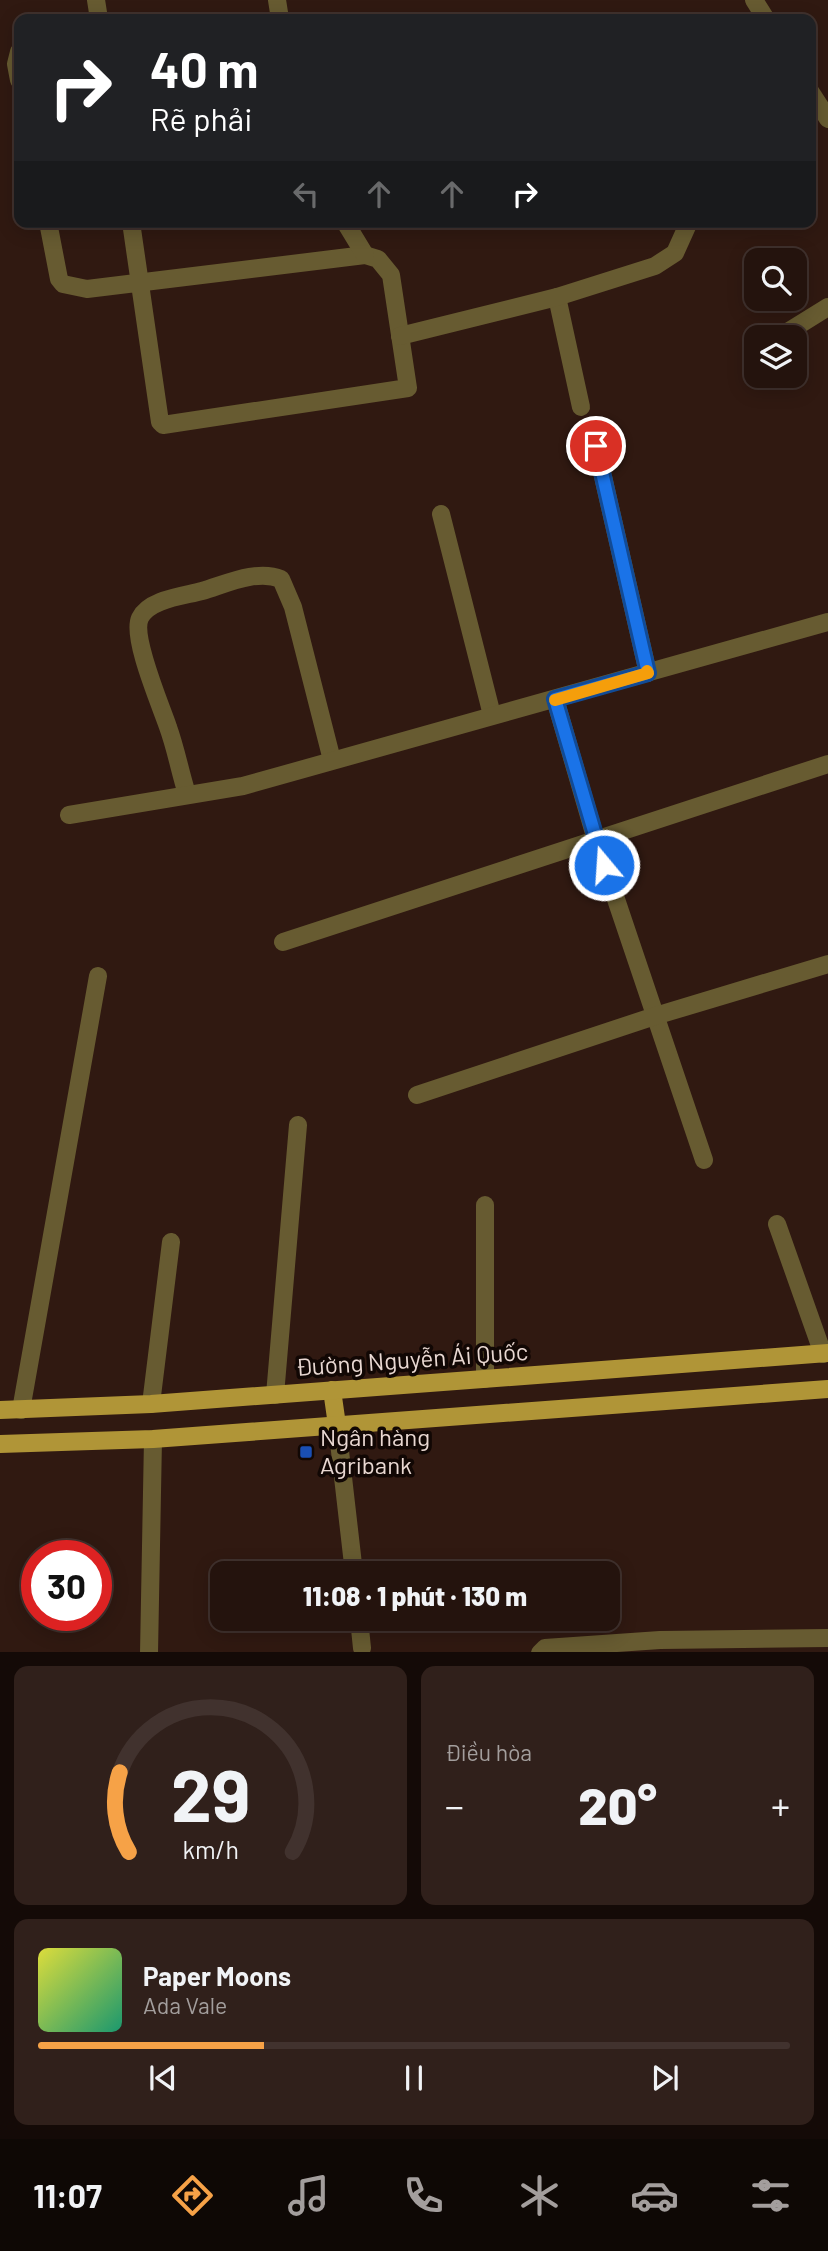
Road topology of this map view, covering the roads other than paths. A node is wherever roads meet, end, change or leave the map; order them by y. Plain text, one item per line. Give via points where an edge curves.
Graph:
1 (49, 228) edge
2 (132, 228) edge
3 (349, 228) edge
4 (686, 228) edge
5 (365, 255) junction
6 (141, 283) junction
7 (557, 297) junction
8 (828, 307) edge
9 (799, 325) edge
10 (400, 336) junction
11 (581, 407) dead end
12 (596, 446) dead end
13 (441, 514) dead end
14 (828, 622) edge
15 (648, 673) junction
16 (555, 699) junction
17 (492, 715) junction
18 (332, 760) junction
19 (828, 764) edge
20 (187, 794) junction
21 (69, 815) dead end
22 (596, 840) junction
23 (283, 942) dead end
24 (828, 964) edge
25 (98, 976) dead end
26 (655, 1016) junction
27 (417, 1095) dead end
28 (298, 1125) dead end
29 (704, 1160) dead end
30 (485, 1205) dead end
31 (777, 1224) dead end
32 (171, 1242) dead end
33 (826, 1354) edge
34 (485, 1379) junction
35 (828, 1389) edge
36 (332, 1390) junction
37 (275, 1395) junction
38 (151, 1404) junction
39 (0, 1410) edge
40 (21, 1410) junction
41 (337, 1426) junction
42 (153, 1439) junction
43 (0, 1444) edge
44 (353, 1561) edge
45 (360, 1631) edge
46 (828, 1638) edge
47 (362, 1648) dead end
48 (149, 1652) edge
49 (541, 1652) edge

1 - 6 street via 63,285 87,289
2 - 6 street
3 - 5 street
4 - 7 street via 675,253 665,261
5 - 6 street
5 - 10 street via 378,259 391,275
6 - 10 street via 163,425 408,388
7 - 10 street
7 - 11 street
8 - 9 street
12 - 15 street
13 - 17 street
14 - 15 street
15 - 16 street
16 - 17 street
16 - 22 street
17 - 18 street
18 - 20 street via 243,786
18 - 20 street via 293,607 281,579 269,574 251,577 152,605 139,618 151,685 169,728
19 - 22 street
20 - 21 street
22 - 23 street
22 - 26 street
24 - 26 street
25 - 40 street
26 - 27 street
26 - 29 street
28 - 37 street
30 - 34 street
31 - 33 street
32 - 38 street
33 - 34 main road, Đường Nguyễn Ái Quốc
34 - 36 main road, Đường Nguyễn Ái Quốc
35 - 41 main road
36 - 37 main road, Đường Nguyễn Ái Quốc
36 - 41 main road
37 - 38 main road, Đường Nguyễn Ái Quốc
38 - 40 main road, Đường Nguyễn Ái Quốc
39 - 40 main road, Đường Nguyễn Ái Quốc
41 - 42 main road
41 - 44 street
42 - 43 main road
42 - 48 street
45 - 47 street
46 - 49 street via 660,1640 545,1648

